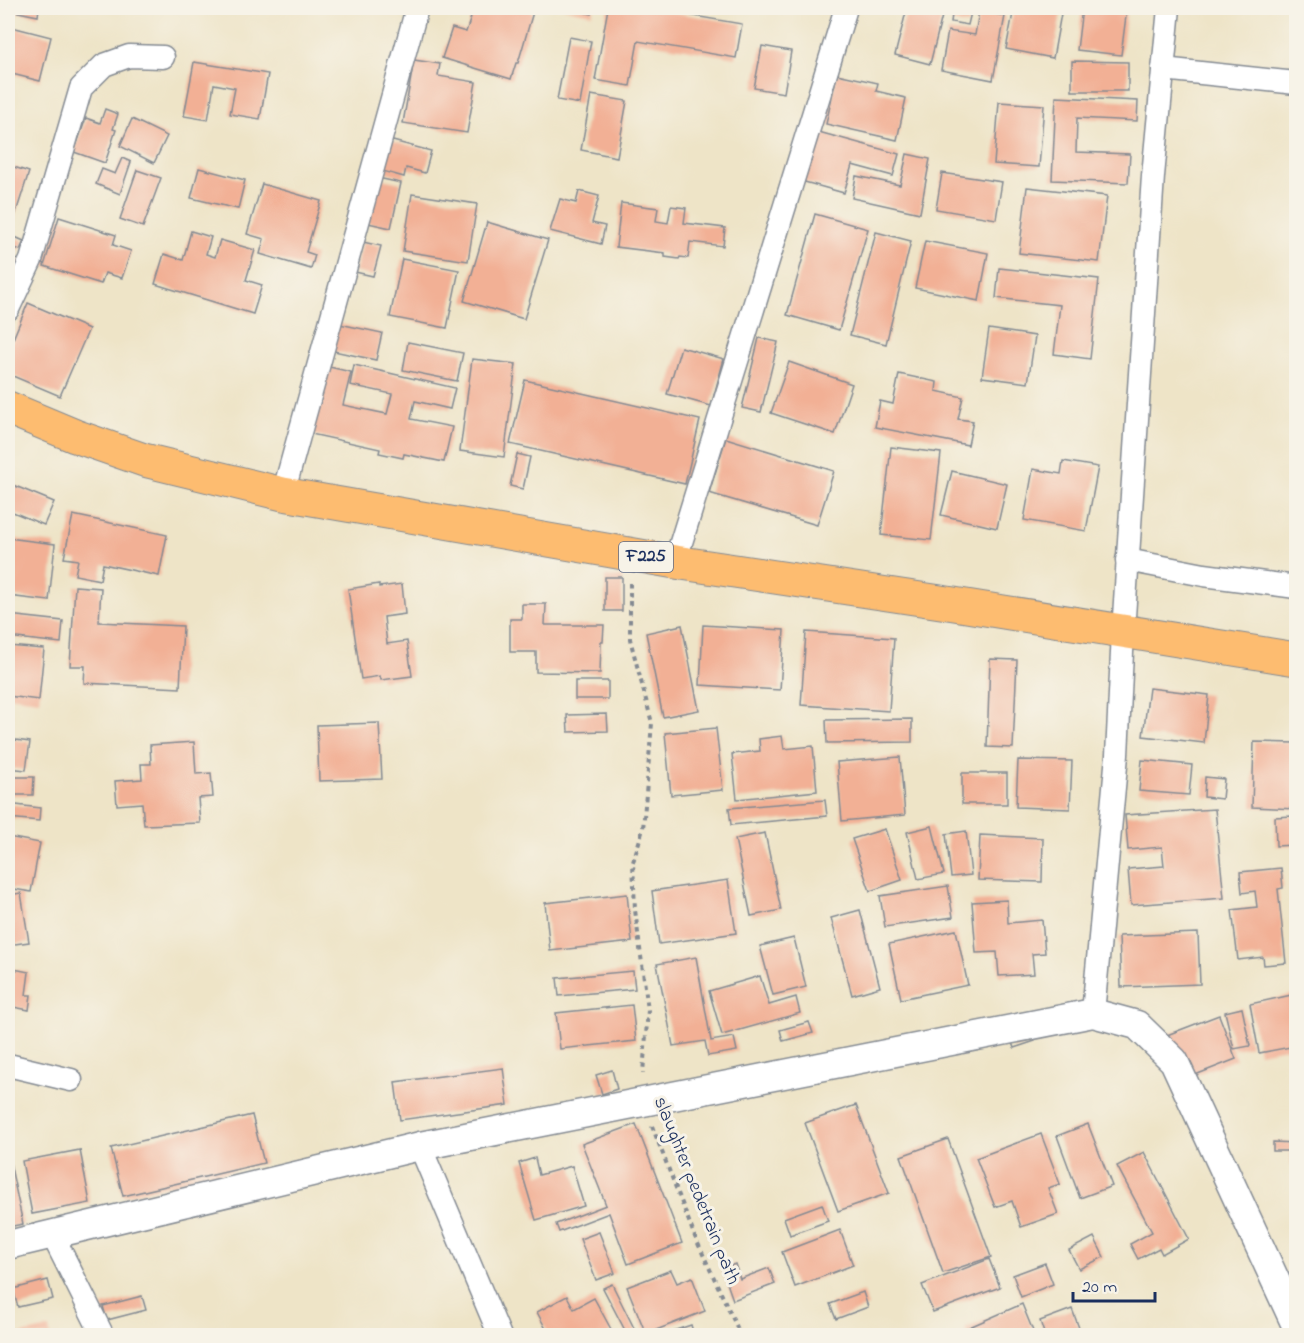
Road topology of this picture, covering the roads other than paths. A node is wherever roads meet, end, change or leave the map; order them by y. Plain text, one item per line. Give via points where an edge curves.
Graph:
1 (417, 8) edge
2 (846, 8) edge
3 (1169, 8) edge
4 (163, 57) dead end
5 (1163, 69) junction
6 (1296, 83) edge
7 (8, 309) edge
8 (8, 408) edge
9 (283, 494) junction
10 (1127, 560) junction
11 (675, 562) junction
12 (1296, 587) edge
13 (1123, 632) junction
14 (1296, 659) edge
15 (1093, 1013) junction
16 (8, 1065) edge
17 (71, 1080) dead end
18 (420, 1146) junction
19 (52, 1234) junction
20 (8, 1245) edge
21 (1296, 1325) edge
22 (103, 1335) edge
23 (500, 1335) edge

1 - 9 street
2 - 11 street
3 - 5 street
4 - 7 street via 129,56 104,65 81,88 31,260
5 - 6 street
5 - 10 street
8 - 9 main road, F225 via 144,460
9 - 11 main road, F225
10 - 12 street
10 - 13 street
11 - 13 main road, F225
13 - 14 main road, F225
13 - 15 street via 1117,755
15 - 18 street
15 - 21 street via 1137,1025 1174,1061
16 - 17 street
18 - 19 street
18 - 23 street
19 - 20 street
19 - 22 street

